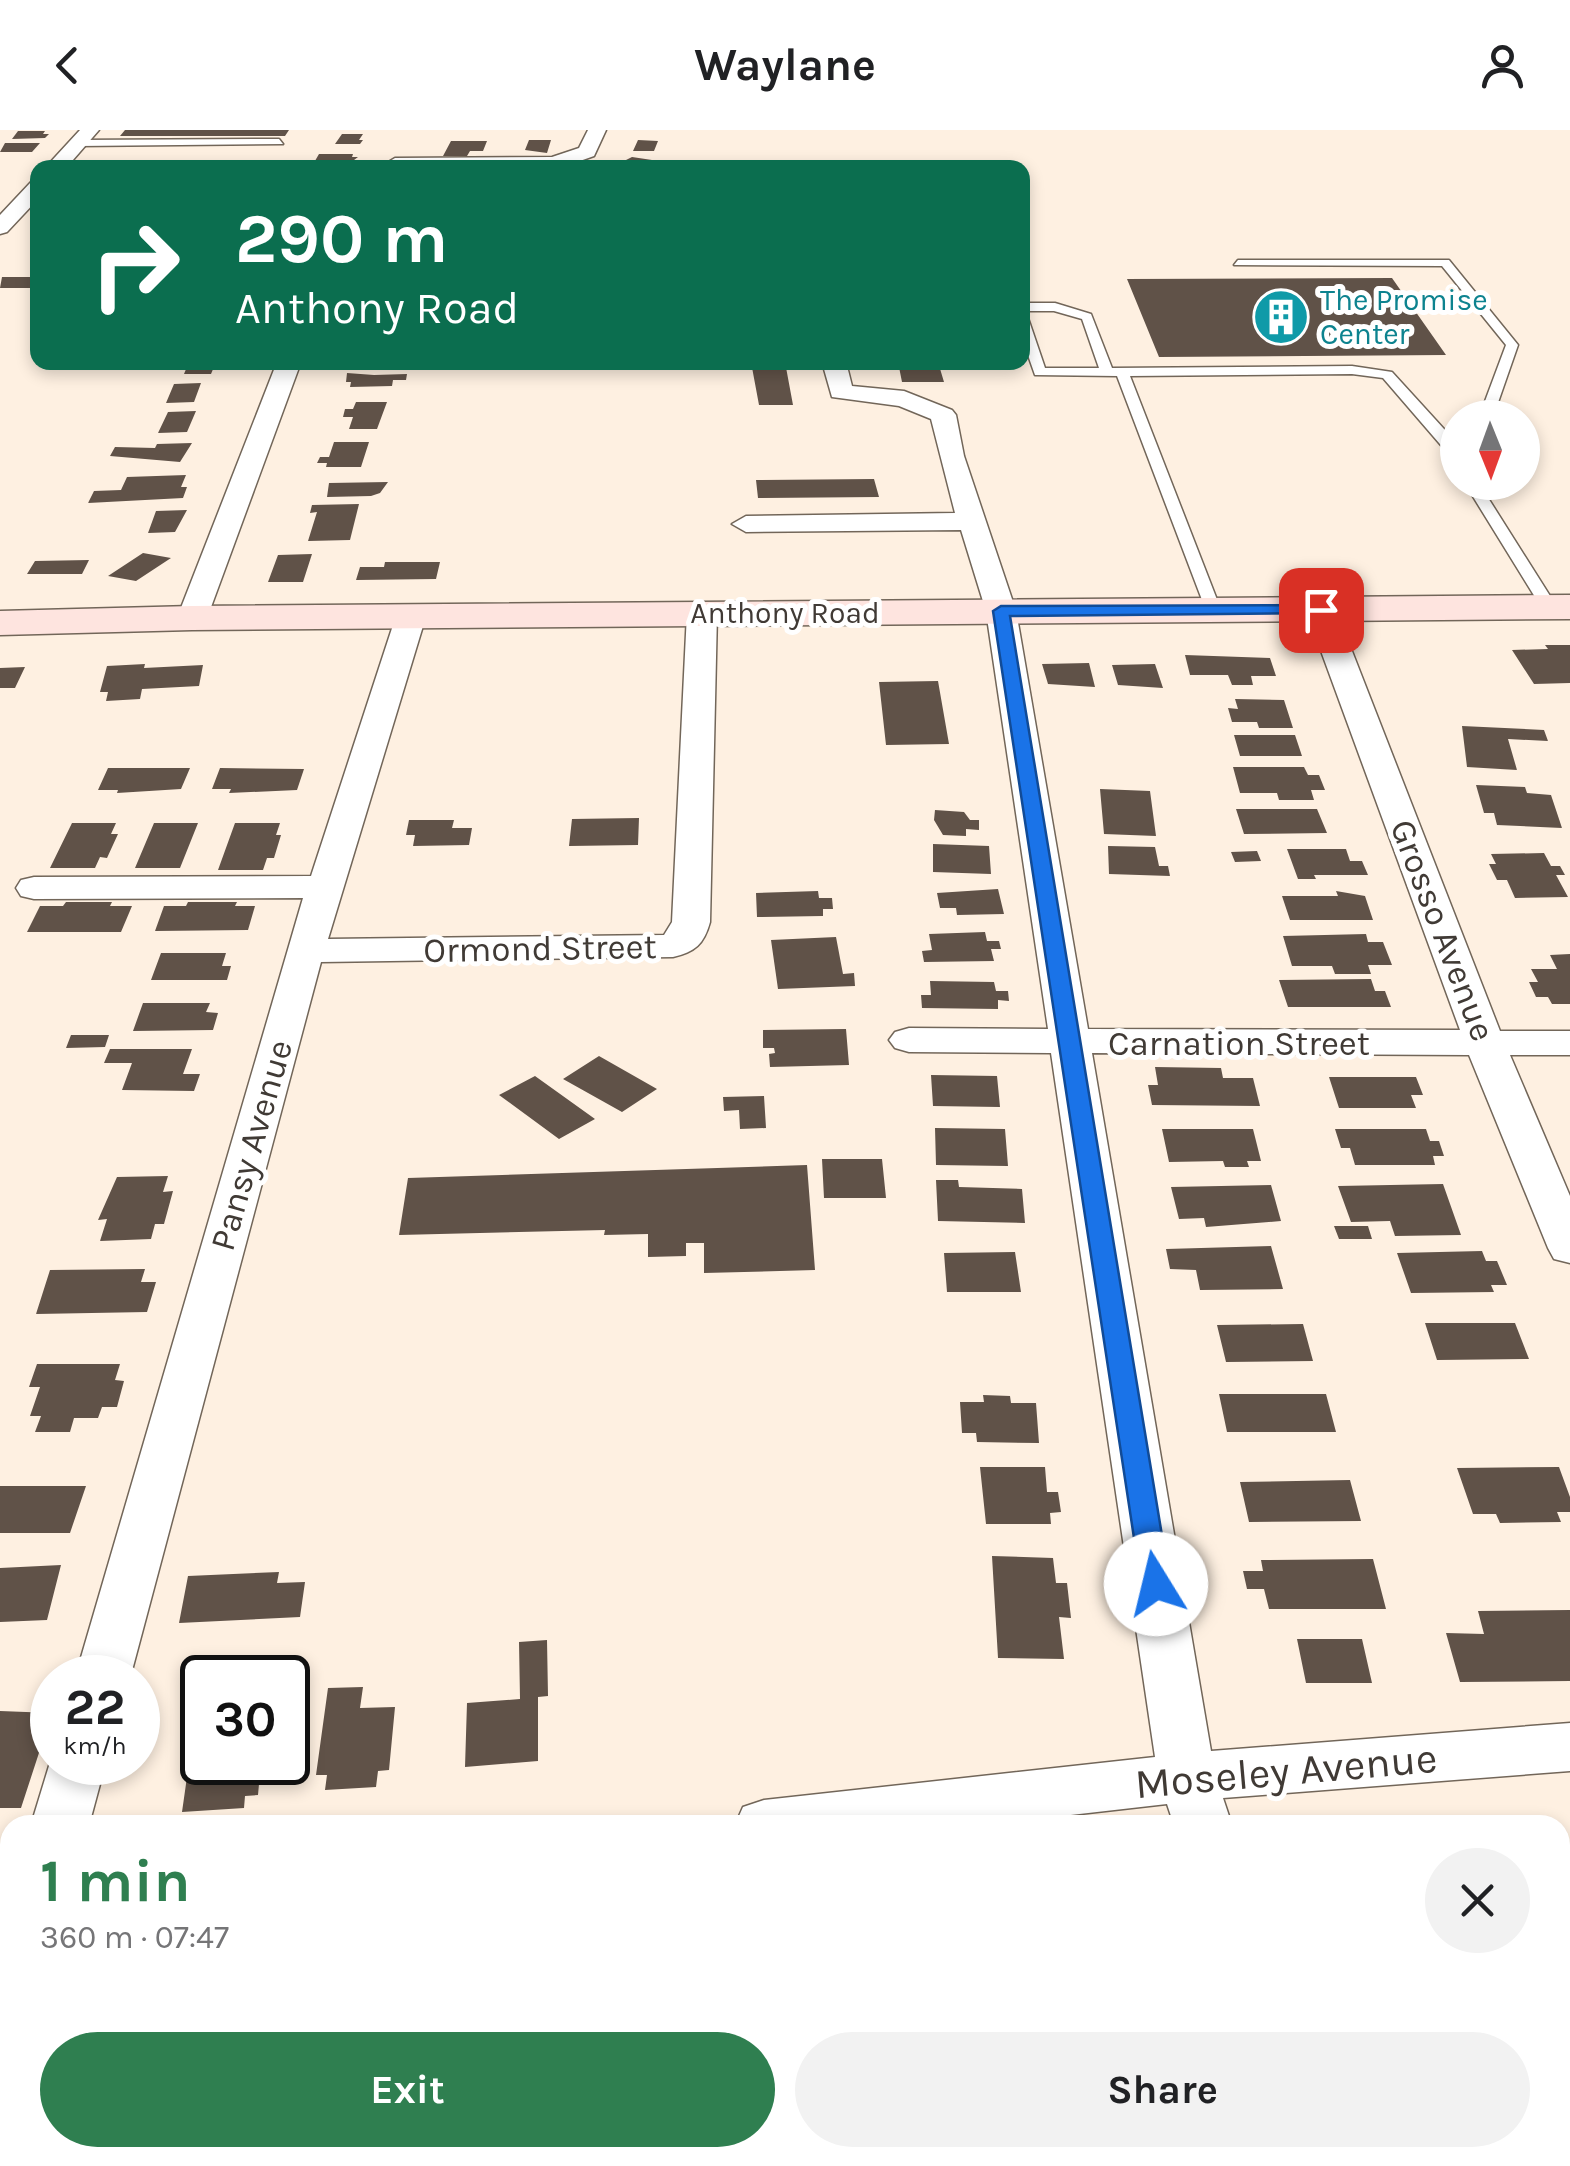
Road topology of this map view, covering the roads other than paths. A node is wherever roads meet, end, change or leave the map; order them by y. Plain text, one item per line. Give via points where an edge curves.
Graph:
1 (596, 130) edge
2 (84, 136) edge
3 (279, 142) dead end
4 (396, 159) edge
5 (62, 160) edge
6 (436, 160) edge
7 (563, 160) edge
8 (30, 195) edge
9 (0, 228) edge
10 (1238, 263) dead end
11 (1030, 307) edge
12 (1030, 342) edge
13 (286, 370) edge
14 (836, 370) edge
15 (1115, 372) junction
16 (1492, 400) edge
17 (1439, 432) edge
18 (1484, 500) edge
19 (972, 521) junction
20 (746, 524) dead end
21 (1560, 607) edge
22 (1214, 610) junction
23 (1321, 610) junction
24 (1001, 611) junction
25 (702, 613) junction
26 (411, 616) junction
27 (192, 618) junction
28 (0, 624) edge
29 (326, 887) junction
30 (34, 888) dead end
31 (305, 952) junction
32 (909, 1040) dead end
33 (1069, 1042) junction
34 (1570, 1043) edge
35 (1486, 1044) junction
36 (1570, 1248) edge
37 (108, 1655) edge
38 (1570, 1748) edge
39 (71, 1785) edge
40 (1195, 1801) edge
41 (63, 1815) edge
42 (949, 1815) edge

1 - 7 street via 587,152
2 - 3 lane
2 - 5 street
4 - 6 street
8 - 9 street
10 - 16 lane via 1446,262 1512,344
11 - 15 lane via 1087,316
12 - 15 lane via 1040,372
13 - 27 street
14 - 19 street via 841,392 904,398 943,415
15 - 17 lane via 1352,370 1386,376
15 - 22 lane
18 - 21 lane
19 - 20 street
19 - 24 street
21 - 23 street, Anthony Road
22 - 23 street, Anthony Road
22 - 24 street, Anthony Road
23 - 35 street, Grosso Avenue
24 - 25 street, Anthony Road
24 - 33 street
25 - 26 street, Anthony Road
25 - 31 street, Ormond Street via 687,937 673,946 648,947
26 - 27 street, Anthony Road
26 - 29 street, Pansy Avenue
27 - 28 street, Anthony Road
29 - 30 street
29 - 31 street, Pansy Avenue
31 - 37 street, Pansy Avenue
32 - 33 street, Carnation Street
33 - 35 street, Carnation Street
33 - 40 street
34 - 35 street, Carnation Street
35 - 36 street, Grosso Avenue
38 - 40 street, Moseley Avenue
39 - 41 street
40 - 42 street, Moseley Avenue

